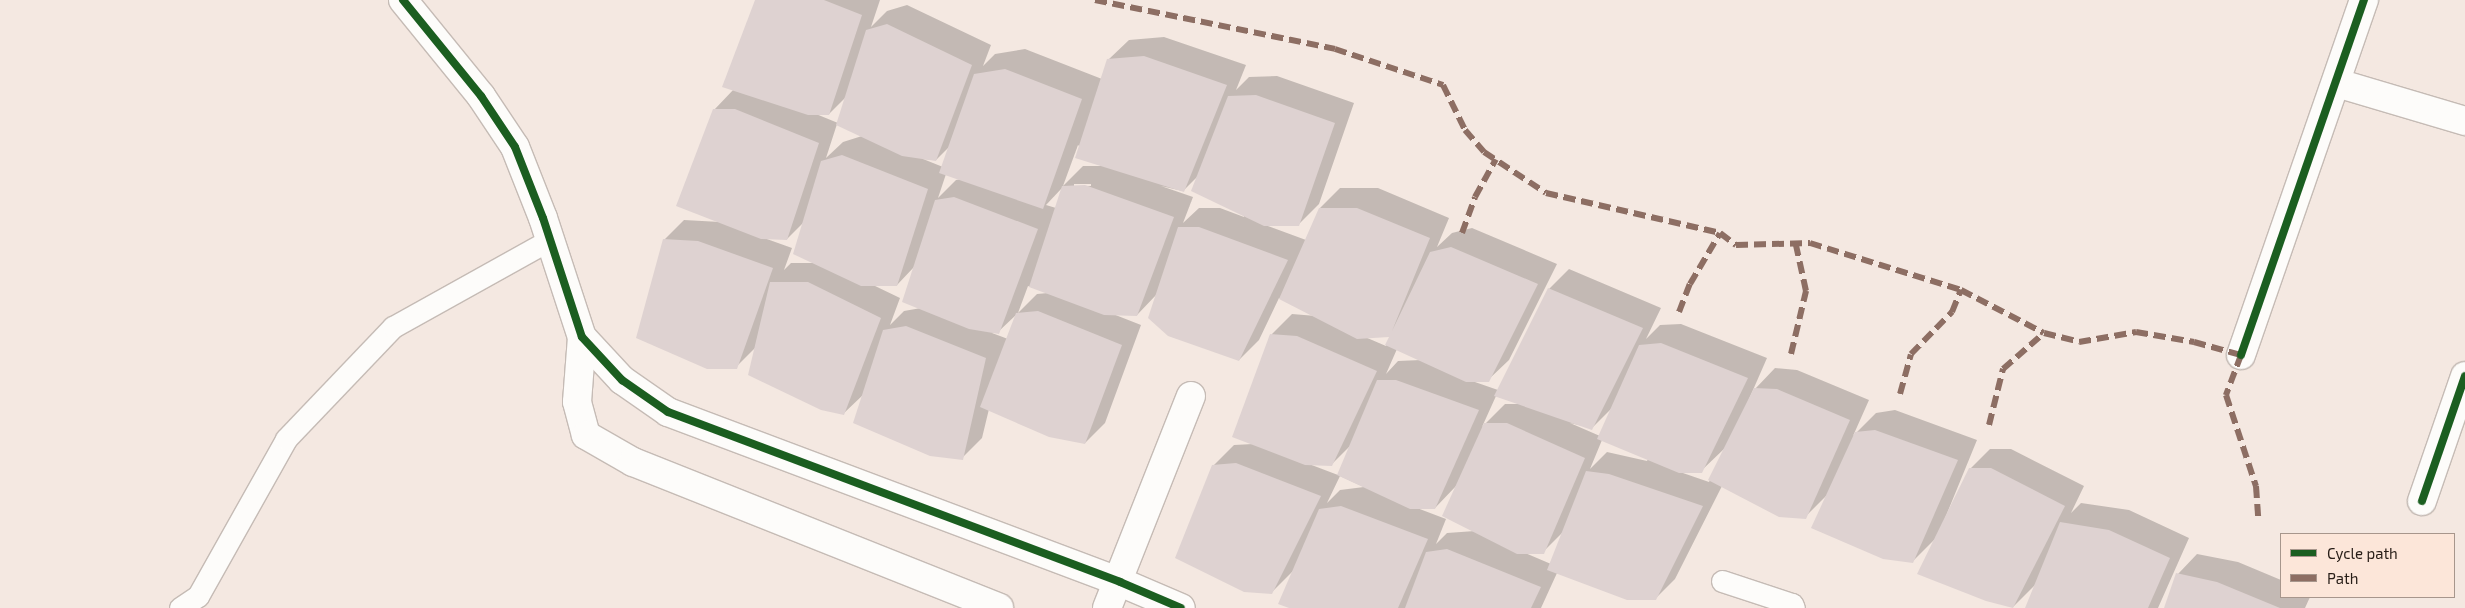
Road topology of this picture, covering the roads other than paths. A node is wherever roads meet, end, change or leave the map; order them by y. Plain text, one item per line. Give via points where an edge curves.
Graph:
1 (403, 0) edge
2 (2364, 0) edge
3 (2337, 83) junction
4 (2465, 121) edge
5 (549, 240) junction
6 (582, 337) junction
7 (2241, 355) dead end
8 (2465, 376) edge
9 (1191, 396) dead end
10 (2422, 502) dead end
11 (1722, 581) dead end
12 (1120, 582) junction
13 (180, 608) edge
14 (1000, 608) edge
15 (1107, 608) edge
16 (1181, 608) edge
17 (1794, 608) edge

1 - 5 street via 481,96 515,148
2 - 3 street
3 - 4 street
3 - 7 street
5 - 6 street
5 - 13 lane via 393,327 286,439 198,596
6 - 12 street via 622,380 668,412
6 - 14 street via 577,402 586,435 633,462
8 - 10 street
9 - 12 street
11 - 17 lane via 1792,604
12 - 15 street
12 - 16 street

